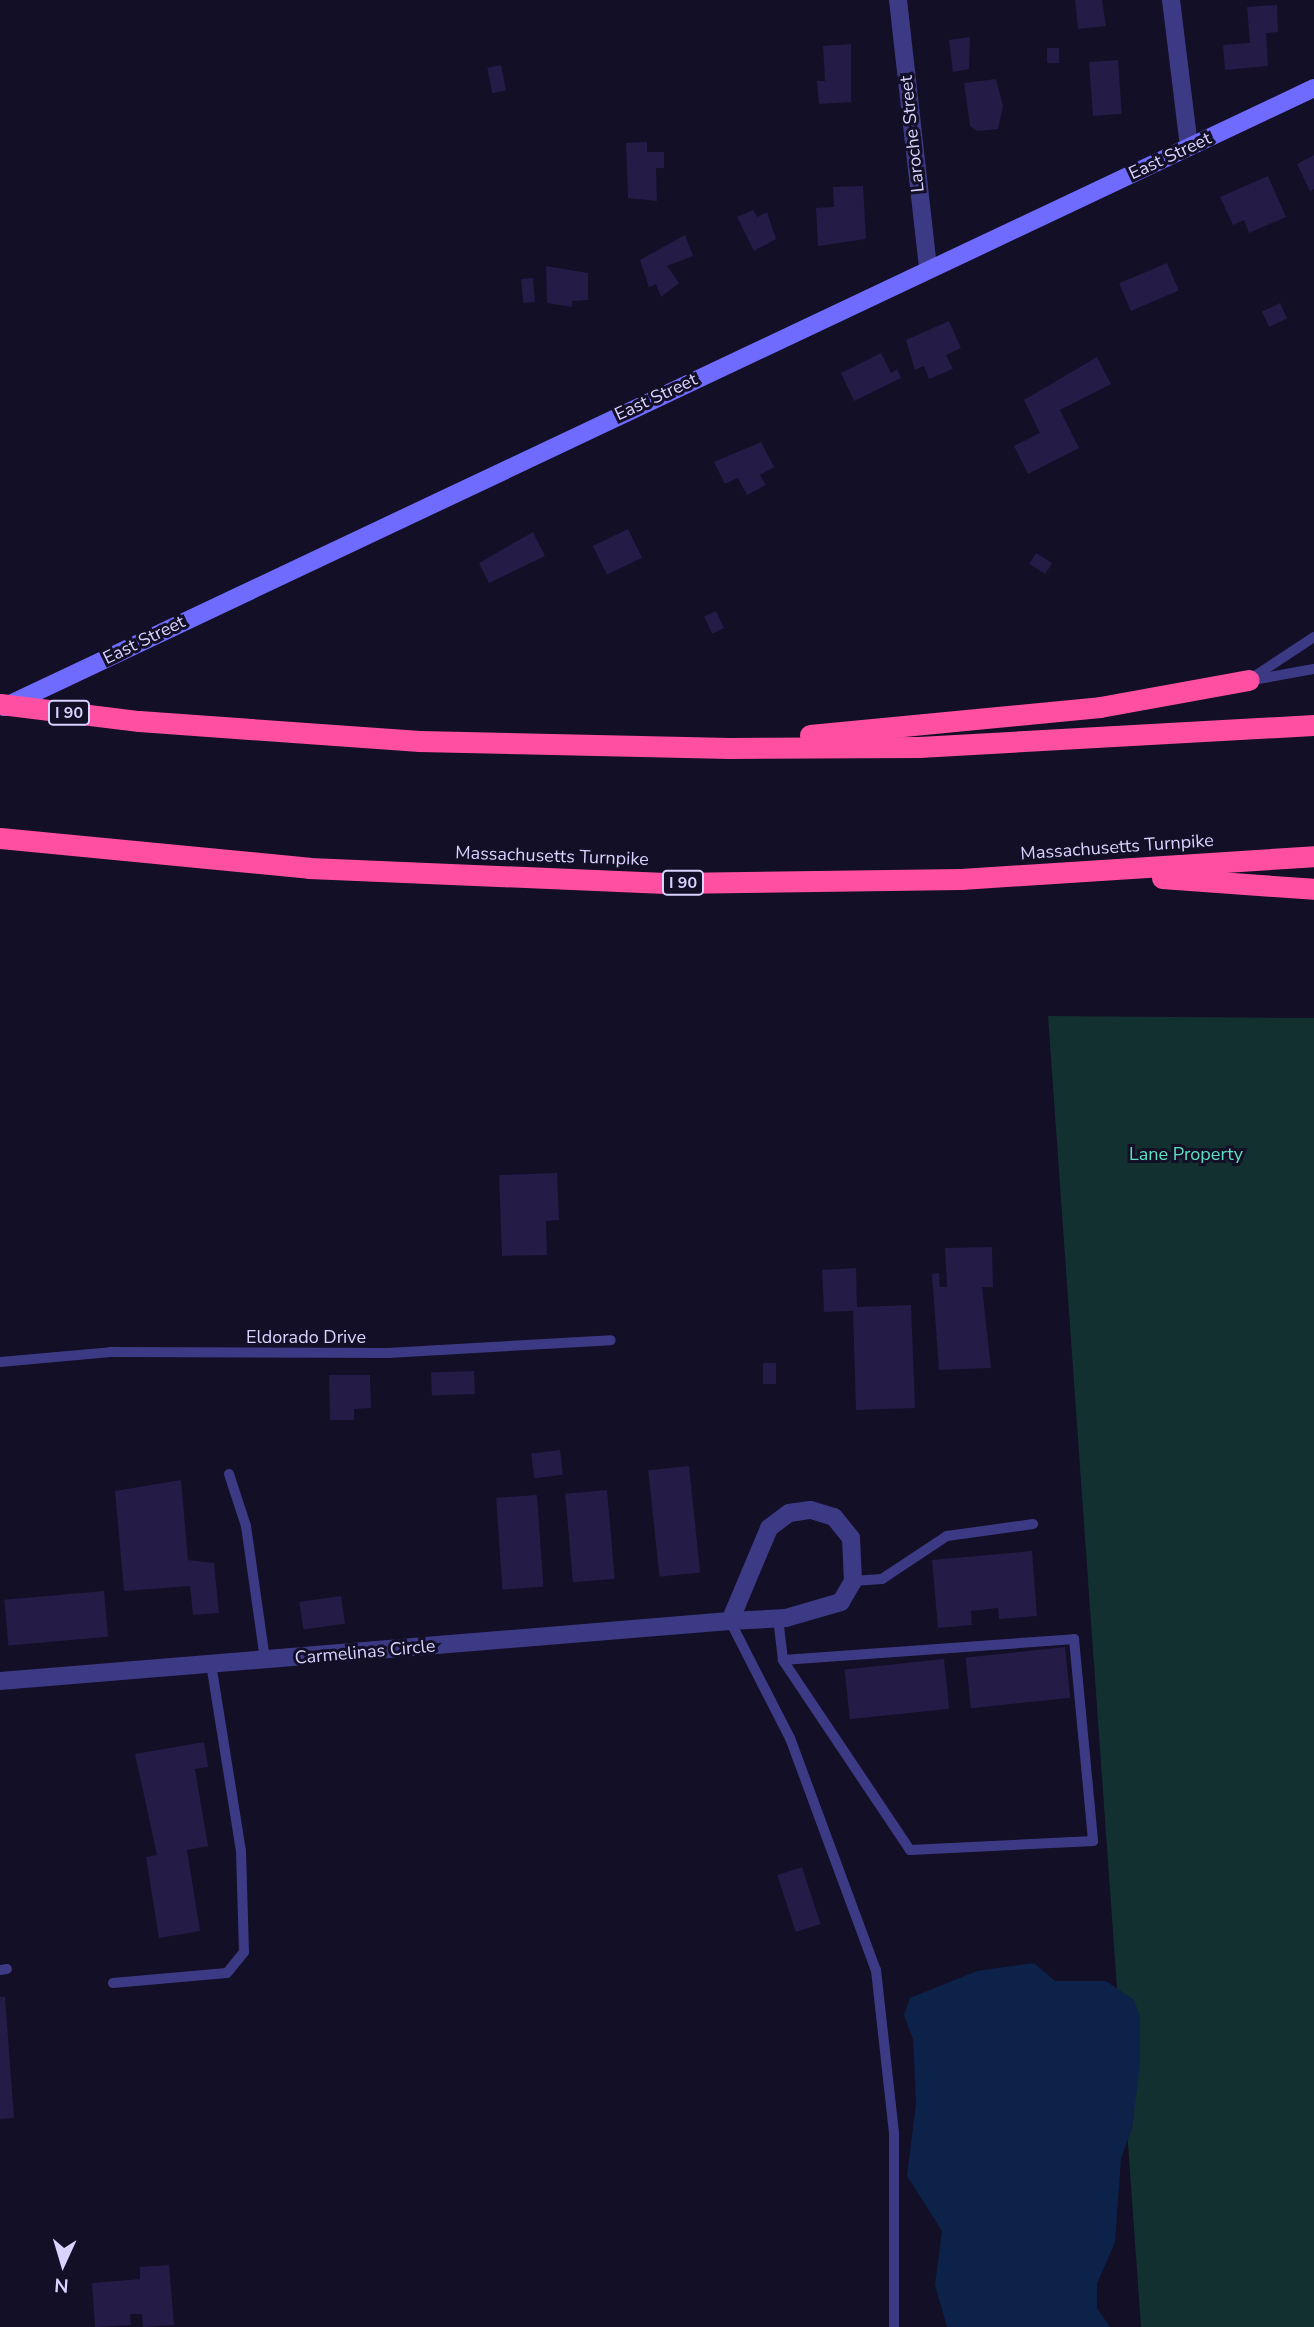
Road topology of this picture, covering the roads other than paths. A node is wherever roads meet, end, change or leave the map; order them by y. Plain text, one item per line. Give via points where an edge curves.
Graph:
1 (898, 0) edge
2 (1171, 0) edge
3 (1314, 88) edge
4 (1189, 146) junction
5 (928, 268) junction
6 (1314, 637) edge
7 (1314, 669) edge
8 (1249, 680) junction
9 (0, 706) edge
10 (1314, 725) edge
11 (674, 747) junction
12 (0, 838) edge
13 (1314, 856) edge
14 (1076, 873) junction
15 (1314, 889) edge
16 (611, 1340) dead end
17 (0, 1362) edge
18 (229, 1474) dead end
19 (1033, 1524) dead end
20 (853, 1581) junction
21 (778, 1618) junction
22 (730, 1621) junction
23 (265, 1660) junction
24 (783, 1660) junction
25 (211, 1664) junction
26 (0, 1681) edge
27 (114, 1983) dead end
28 (894, 2327) edge

1 - 5 street, Laroche Street
2 - 4 street
3 - 4 main road, East Street
4 - 5 main road, East Street
5 - 9 main road, East Street
6 - 8 lane
7 - 8 lane
8 - 11 highway via 1100,708
9 - 11 highway, I 90, bridge via 419,741
10 - 11 highway, I 90 via 919,747
12 - 14 highway, Massachusetts Turnpike / I 90 via 309,868 542,879 868,881
13 - 14 highway, Massachusetts Turnpike / I 90
14 - 15 highway
16 - 17 lane, Eldorado Drive via 387,1353 111,1352
18 - 23 lane via 246,1526
19 - 20 lane via 947,1536 883,1579
20 - 21 street, Carmelinas Circle via 841,1602
20 - 22 street via 851,1538 834,1517 789,1513 769,1528 756,1549
21 - 22 street, Carmelinas Circle
21 - 24 lane
22 - 23 street, Carmelinas Circle
22 - 28 lane via 790,1738 876,1970 894,2134
23 - 25 street, Carmelinas Circle
24 - 24 lane via 1074,1639 1093,1841 910,1850
25 - 26 street, Carmelinas Circle
25 - 27 lane via 241,1851 244,1952 227,1973

